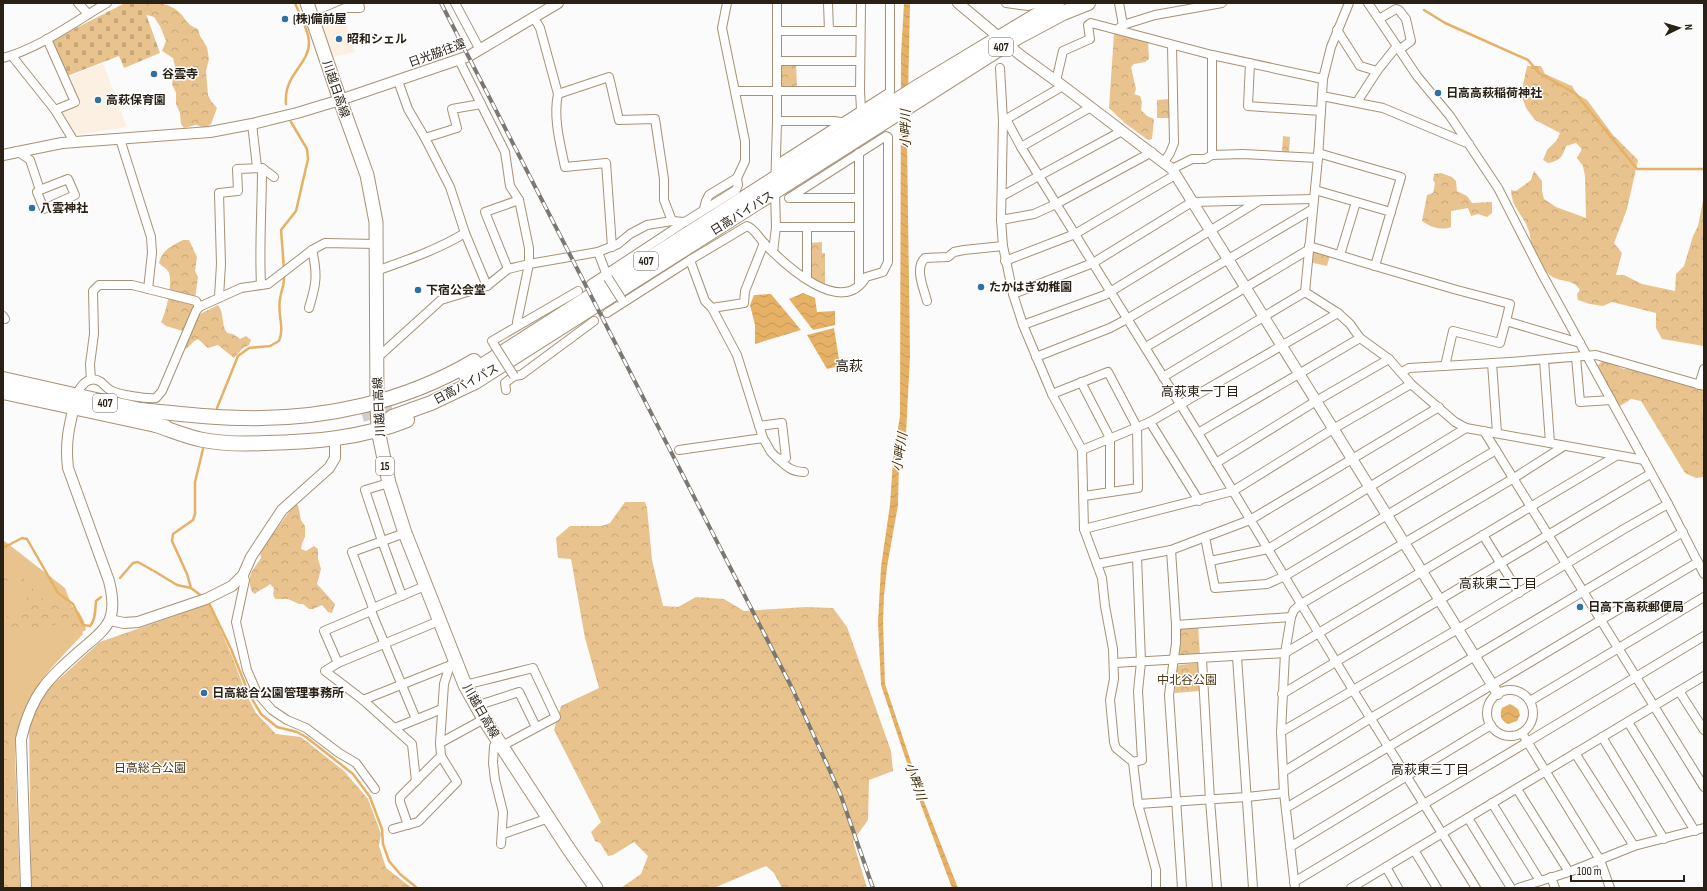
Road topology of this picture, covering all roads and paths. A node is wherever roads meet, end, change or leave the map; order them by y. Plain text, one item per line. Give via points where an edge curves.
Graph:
1 (78, 3) edge
2 (107, 3) edge
3 (307, 3) edge
4 (358, 3) edge
5 (455, 3) edge
6 (558, 3) edge
7 (727, 3) edge
8 (777, 3) edge
9 (828, 3) edge
10 (861, 3) edge
11 (890, 3) edge
12 (1009, 3) edge
13 (1039, 3) edge
14 (1057, 3) edge
15 (1088, 3) edge
16 (1119, 3) edge
17 (1222, 3) edge
18 (1349, 3) edge
19 (1368, 3) edge
20 (960, 4) edge
21 (88, 14) junction
22 (534, 18) junction
23 (1379, 19) junction
24 (314, 21) junction
25 (1119, 28) junction
26 (829, 30) junction
27 (1337, 30) junction
28 (777, 31) junction
29 (860, 31) junction
30 (47, 39) junction
31 (1002, 41) junction
32 (1172, 45) junction
33 (1398, 48) junction
34 (480, 50) junction
35 (1212, 55) junction
36 (12, 56) junction
37 (3, 58) edge
38 (459, 60) junction
39 (777, 61) junction
40 (860, 61) junction
41 (1250, 63) junction
42 (1000, 68) dead end
43 (1377, 71) junction
44 (1323, 79) junction
45 (398, 81) junction
46 (1059, 83) junction
47 (735, 91) junction
48 (777, 91) junction
49 (860, 91) junction
50 (919, 93) junction
51 (558, 94) junction
52 (1322, 96) junction
53 (340, 100) junction
54 (1357, 102) junction
55 (480, 104) junction
56 (1091, 107) junction
57 (55, 110) junction
58 (861, 110) junction
59 (1321, 111) junction
60 (1005, 120) junction
61 (777, 121) junction
62 (841, 122) junction
63 (252, 124) junction
64 (1122, 131) junction
65 (425, 138) junction
66 (120, 139) junction
67 (75, 142) junction
68 (1469, 144) junction
69 (1021, 147) junction
70 (17, 151) junction
71 (1152, 152) junction
72 (859, 153) junction
73 (3, 155) edge
74 (1212, 155) junction
75 (1318, 155) junction
76 (259, 168) junction
77 (1170, 168) junction
78 (775, 171) junction
79 (1039, 176) junction
80 (274, 177) dead end
81 (40, 190) junction
82 (1315, 190) junction
83 (774, 193) junction
84 (1002, 196) junction
85 (859, 198) junction
86 (1314, 199) junction
87 (519, 200) junction
88 (1258, 201) junction
89 (1192, 202) junction
90 (1356, 202) junction
91 (1056, 204) junction
92 (1313, 209) junction
93 (1391, 212) junction
94 (1001, 220) junction
95 (672, 221) junction
96 (685, 222) junction
97 (776, 227) junction
98 (807, 227) junction
99 (859, 227) junction
100 (1210, 230) junction
101 (465, 233) junction
102 (1075, 234) junction
103 (764, 243) junction
104 (376, 244) junction
105 (1003, 246) junction
106 (612, 247) junction
107 (1308, 248) junction
108 (312, 250) junction
109 (598, 252) junction
110 (773, 252) junction
111 (1340, 255) junction
112 (690, 260) junction
113 (1228, 260) junction
114 (1006, 261) junction
115 (1093, 263) junction
116 (529, 264) junction
117 (1375, 266) junction
118 (508, 269) junction
119 (376, 271) junction
120 (607, 276) junction
121 (807, 279) junction
122 (264, 284) junction
123 (591, 284) dead end
124 (859, 285) junction
125 (487, 286) junction
126 (1246, 288) junction
127 (148, 289) junction
128 (1110, 292) junction
129 (1305, 292) junction
130 (1012, 294) junction
131 (219, 297) junction
132 (623, 301) junction
133 (927, 301) dead end
134 (579, 303) junction
135 (199, 307) junction
136 (309, 308) dead end
137 (712, 308) junction
138 (607, 313) dead end
139 (1338, 313) junction
140 (1263, 316) junction
141 (1127, 319) junction
142 (594, 321) dead end
143 (1506, 321) junction
144 (518, 322) dead end
145 (1023, 325) junction
146 (1360, 338) junction
147 (1580, 343) junction
148 (1281, 345) junction
149 (1146, 347) junction
150 (1587, 356) junction
151 (1036, 357) junction
152 (1576, 357) junction
153 (377, 358) junction
154 (1389, 359) junction
155 (1544, 360) junction
156 (1492, 363) junction
157 (1445, 366) junction
158 (1704, 369) edge
159 (1402, 372) junction
160 (1299, 373) junction
161 (514, 376) junction
162 (1164, 377) junction
163 (3, 379) edge
164 (91, 380) junction
165 (1080, 382) junction
166 (1411, 384) junction
167 (1702, 386) edge
168 (506, 390) dead end
169 (3, 392) edge
170 (1052, 394) junction
171 (1611, 400) junction
172 (1316, 401) junction
173 (75, 402) junction
174 (376, 402) junction
175 (1181, 406) junction
176 (1439, 407) junction
177 (392, 412) tunnel mouth
178 (362, 420) tunnel mouth
179 (1150, 422) junction
180 (759, 426) junction
181 (1137, 427) junction
182 (1466, 428) junction
183 (213, 429) junction
184 (1333, 429) junction
185 (378, 430) junction
186 (1484, 431) junction
187 (1198, 433) junction
188 (1496, 433) junction
189 (335, 438) junction
190 (763, 438) junction
191 (1110, 438) junction
192 (1550, 443) junction
193 (1564, 446) junction
194 (679, 450) dead end
195 (1082, 450) junction
196 (1496, 450) junction
197 (1616, 456) junction
198 (778, 459) junction
199 (1351, 459) junction
200 (1644, 460) junction
201 (1216, 463) junction
202 (804, 472) dead end
203 (1650, 474) junction
204 (1514, 478) junction
205 (389, 483) junction
206 (1368, 486) junction
207 (1233, 491) junction
208 (1110, 492) junction
209 (1084, 496) junction
210 (1199, 501) junction
211 (1668, 504) junction
212 (1531, 507) junction
213 (1387, 515) junction
214 (1250, 520) junction
215 (1084, 529) junction
216 (1683, 532) junction
217 (405, 533) junction
218 (1484, 535) junction
219 (1548, 536) junction
220 (1205, 537) junction
221 (382, 541) junction
222 (1404, 543) junction
223 (1268, 549) junction
224 (1171, 550) junction
225 (1137, 557) junction
226 (1210, 561) junction
227 (1698, 562) junction
228 (1097, 564) junction
229 (1501, 564) junction
230 (1566, 564) junction
231 (1422, 572) junction
232 (1704, 574) edge
233 (242, 575) junction
234 (1285, 576) junction
235 (425, 586) junction
236 (1583, 592) junction
237 (1519, 593) junction
238 (402, 596) junction
239 (1704, 597) edge
240 (1440, 600) junction
241 (1301, 604) junction
242 (372, 609) junction
243 (1291, 617) junction
244 (110, 620) junction
245 (1601, 620) junction
246 (439, 621) junction
247 (1176, 625) junction
248 (1458, 629) junction
249 (1318, 632) junction
250 (1704, 636) edge
251 (385, 644) junction
252 (1619, 649) junction
253 (1285, 653) junction
254 (1237, 657) junction
255 (1475, 657) junction
256 (1202, 659) junction
257 (1172, 660) junction
258 (1141, 662) junction
259 (1336, 662) junction
260 (338, 663) junction
261 (1114, 663) junction
262 (453, 664) junction
263 (1704, 676) edge
264 (1636, 677) junction
265 (401, 684) junction
266 (465, 685) junction
267 (1492, 685) junction
268 (1353, 690) junction
269 (1679, 691) junction
270 (1282, 694) junction
271 (1498, 694) junction
272 (363, 700) junction
273 (1530, 701) junction
274 (476, 706) junction
275 (1654, 706) junction
276 (442, 709) junction
277 (1371, 718) junction
278 (416, 719) junction
279 (484, 719) junction
280 (1628, 722) junction
281 (1491, 725) junction
282 (536, 727) junction
283 (394, 728) junction
284 (1704, 730) edge
285 (1281, 732) junction
286 (1522, 733) junction
287 (1602, 737) junction
288 (1528, 742) junction
289 (440, 743) junction
290 (500, 743) junction
291 (1389, 745) junction
292 (1575, 753) junction
293 (441, 756) junction
294 (1133, 762) junction
295 (1545, 771) junction
296 (1283, 772) junction
297 (1407, 775) junction
298 (416, 781) junction
299 (1704, 787) edge
300 (374, 789) dead end
301 (1517, 789) junction
302 (1284, 793) junction
303 (1247, 797) junction
304 (1210, 800) junction
305 (1176, 801) junction
306 (1492, 803) junction
307 (1138, 804) junction
308 (1425, 804) junction
309 (1286, 808) junction
310 (549, 818) junction
311 (1468, 818) junction
312 (408, 825) junction
313 (1704, 828) edge
314 (393, 829) dead end
315 (1695, 831) junction
316 (1442, 833) junction
317 (503, 834) junction
318 (1664, 839) junction
319 (501, 844) dead end
320 (1634, 846) junction
321 (1290, 847) junction
322 (1414, 850) junction
323 (1600, 860) junction
324 (1386, 867) junction
325 (1569, 872) junction
326 (1551, 877) junction
327 (1540, 881) junction
328 (1295, 885) edge
329 (1356, 887) edge
330 (26, 888) edge
331 (596, 888) edge
332 (1156, 888) edge
333 (1182, 888) edge
334 (1216, 888) edge
335 (1253, 888) edge
336 (1398, 888) edge
337 (1437, 888) edge
338 (1476, 888) edge
339 (1511, 888) edge
340 (1518, 888) edge
341 (1555, 888) edge
342 (1610, 888) edge

1 - 21 street
2 - 21 street
3 - 24 main road, 川越日高線 / 15
4 - 24 street via 360,8 345,8
5 - 34 street
6 - 22 street, 日光脇往還
7 - 47 street via 722,28
8 - 28 street
9 - 26 street
10 - 29 street
11 - 58 street via 890,92
12 - 13 street via 1028,6
14 - 31 highway, 日高バイパス / 407
15 - 31 highway, 日高バイパス / 407
16 - 25 street
17 - 25 street via 1155,15
18 - 27 street
19 - 23 street
20 - 31 street
21 - 30 street
22 - 34 street, 日光脇往還
22 - 51 street via 540,28
23 - 33 street
23 - 33 street via 1396,9 1406,20 1411,40
24 - 53 main road, 川越日高線 / 15 via 315,35
25 - 32 street
25 - 46 street via 1091,23 1088,25 1090,39 1063,51
26 - 28 street
26 - 29 street
27 - 43 street via 1360,66
27 - 44 street
28 - 39 street
29 - 40 street
30 - 36 street
30 - 57 street via 75,102
31 - 46 street
31 - 50 highway, 日高バイパス / 407
32 - 35 street
32 - 77 street via 1174,143 1170,153
33 - 43 street
33 - 68 street
34 - 38 street, 日光脇往還
35 - 41 street
35 - 74 street
36 - 37 street
36 - 57 street
38 - 45 street, 日光脇往還
38 - 55 street
39 - 40 street
39 - 48 street
40 - 49 street
41 - 44 street
41 - 59 street via 1248,106
42 - 60 street
43 - 54 street
44 - 52 street
45 - 53 street, 日光脇往還
45 - 65 street via 408,109
46 - 56 street
46 - 60 street
47 - 48 street
47 - 96 street via 745,141 744,161 737,178 738,185 736,190
48 - 49 street
48 - 61 street
49 - 58 street
50 - 78 highway, 日高バイパス / 407 via 893,103
50 - 83 highway, 日高バイパス / 407 via 893,117
51 - 95 street via 609,77 619,120 655,119 664,179 664,200
51 - 106 street via 558,130 565,167 606,163
52 - 54 street
52 - 59 street
53 - 63 street, 日光脇往還
53 - 104 main road, 川越日高線 / 15 via 367,175 376,222
54 - 68 street via 1383,108
55 - 65 street via 452,109 457,128
55 - 87 street via 505,152 510,186
56 - 64 street
56 - 69 street
57 - 67 street
58 - 62 street
59 - 75 street
60 - 69 street
60 - 84 street
61 - 62 street
61 - 78 street
62 - 78 street
63 - 66 street, 日光脇往還 via 210,132
63 - 76 street
64 - 71 street
64 - 79 street
65 - 101 street via 450,187
66 - 67 street, 日光脇往還
66 - 127 street via 152,237
67 - 70 street, 日光脇往還
68 - 147 street via 1498,188
69 - 79 street
70 - 73 street, 日光脇往還
70 - 81 street via 30,160
71 - 77 street
71 - 91 street
72 - 85 street
72 - 85 street via 789,198
72 - 124 street via 888,137 888,262 883,272 866,277
74 - 75 street
74 - 77 street
75 - 82 street
75 - 93 street via 1401,177
76 - 80 street
76 - 122 street via 262,219 259,252
76 - 131 street via 237,169 238,191 219,193
77 - 89 street
77 - 102 street
78 - 83 street
78 - 134 highway, 日高バイパス / 407
79 - 84 street
79 - 91 street
81 - 81 street via 37,192 44,209 75,196 68,179
82 - 86 street
82 - 90 street
83 - 97 street
83 - 134 highway, 日高バイパス / 407
84 - 94 street
85 - 99 street
86 - 88 street
86 - 92 street
87 - 116 street via 529,248
87 - 118 street via 485,212
88 - 89 street
88 - 100 street
89 - 100 street
89 - 115 street
90 - 93 street
90 - 111 street
91 - 94 street via 1034,214
91 - 102 street
92 - 107 street
92 - 113 street
93 - 117 street
94 - 105 street
95 - 96 street
95 - 106 street via 640,228
96 - 120 street
97 - 98 street
97 - 110 street
98 - 99 street
98 - 121 street
99 - 124 street
100 - 113 street
100 - 128 street
101 - 119 street via 448,244
101 - 125 street
102 - 114 street
102 - 115 street
103 - 110 street
103 - 112 street via 751,227 747,226
103 - 137 street via 745,291 744,303
104 - 108 street via 325,243
104 - 119 main road, 川越日高線 / 15
105 - 114 street
105 - 133 street via 925,258 921,264 920,275
106 - 109 street
107 - 111 street
107 - 126 street
107 - 129 street
108 - 122 street
108 - 136 street via 316,286
109 - 116 street
109 - 120 street
110 - 121 street
111 - 117 street
112 - 132 street
112 - 137 street via 705,301
113 - 126 street
113 - 141 street
114 - 130 street
115 - 128 street
115 - 130 street
116 - 118 street
116 - 144 street
117 - 143 street via 1510,304
118 - 125 street
119 - 153 main road, 川越日高線 / 15
120 - 123 street
120 - 132 street, bridge
121 - 124 street via 821,289 843,293
122 - 131 street via 241,288
125 - 153 street via 441,300
126 - 140 street
126 - 149 street
127 - 135 street via 196,301
127 - 164 street via 132,285 99,285 93,291
128 - 141 street
128 - 145 street
129 - 139 street
129 - 140 street
130 - 145 street
131 - 135 street
132 - 138 street
134 - 161 street, bridge via 492,342
134 - 174 highway, 407 via 519,334 466,366 428,384
134 - 177 highway, 日高バイパス / 407 via 475,382 431,403
134 - 185 highway, 407 via 538,350 479,388 437,408
135 - 164 street via 162,391 156,398 148,399 111,391 100,381
137 - 180 street via 737,355
139 - 146 street
139 - 148 street
140 - 148 street
140 - 162 street
141 - 149 street
141 - 151 street
142 - 161 street via 521,375
143 - 147 street
143 - 157 street via 1500,343 1453,331
145 - 151 street
146 - 154 street
146 - 160 street
147 - 150 street
148 - 160 street
148 - 175 street
149 - 162 street
150 - 152 street
150 - 167 street via 1602,355
150 - 171 street
151 - 170 street
152 - 155 street
152 - 171 street via 1580,402
153 - 174 main road, 川越日高線 / 15
154 - 159 street
154 - 172 street
155 - 156 street
155 - 192 street
156 - 157 street
156 - 188 street
157 - 159 street via 1409,368
158 - 167 street
159 - 166 street
160 - 172 street
160 - 187 street
161 - 168 street via 505,383
162 - 175 street
163 - 173 highway, 407
164 - 173 street via 80,386
165 - 170 street
165 - 181 street via 1108,372
165 - 191 street
166 - 176 street
166 - 184 street
169 - 173 highway, 407
170 - 195 street
171 - 200 street
172 - 184 street
172 - 201 street
173 - 183 highway, 407 via 140,410
173 - 183 highway, 407 via 156,425
173 - 244 street via 67,435 68,468 109,581 112,602
174 - 183 highway, 407 via 360,407 271,418
174 - 185 main road, 川越日高線 / 15
175 - 179 street
175 - 187 street
176 - 182 street via 1455,422
176 - 199 street
178 - 183 highway, 407 via 305,435 258,436
179 - 181 street
179 - 210 street
180 - 190 street
180 - 198 street via 782,423 786,458
181 - 191 street
181 - 208 street via 1138,488
182 - 186 street
182 - 206 street
183 - 189 highway, 407 via 248,444 304,443
184 - 199 street
184 - 207 street
185 - 189 highway, 407
185 - 205 main road, 川越日高線 / 15
186 - 188 street
186 - 196 street
187 - 201 street
188 - 192 street
189 - 233 street via 335,458 329,468 282,510
190 - 194 street
190 - 198 street
191 - 195 street
191 - 208 street
192 - 193 street
193 - 197 street
193 - 204 street
195 - 209 street
196 - 204 street
196 - 213 street
197 - 200 street
197 - 212 street
198 - 202 street via 788,469
199 - 206 street
199 - 214 street
200 - 203 street
201 - 207 street
203 - 211 street
203 - 219 street
204 - 212 street
204 - 222 street
205 - 217 main road, 川越日高線 / 15
205 - 221 street via 366,490
206 - 213 street
206 - 223 street
207 - 210 street
207 - 214 street
208 - 209 street
209 - 215 street
210 - 215 street
211 - 216 street
211 - 230 street
212 - 218 street
212 - 219 street
213 - 222 street
213 - 234 street
214 - 220 street
214 - 223 street
215 - 228 street
216 - 227 street
216 - 236 street
217 - 221 street
217 - 235 main road, 川越日高線 / 15
218 - 229 street
218 - 231 street
219 - 229 street
219 - 230 street
220 - 224 street
220 - 226 street
221 - 238 street
221 - 242 street via 352,552
222 - 231 street
222 - 241 street
223 - 226 street
223 - 234 street
224 - 225 street
224 - 247 street
225 - 228 street
225 - 258 street
226 - 234 street via 1215,588 1267,584
227 - 232 street
227 - 245 street
228 - 261 street via 1102,578
229 - 237 street
229 - 240 street
230 - 236 street
230 - 237 street
231 - 240 street
231 - 249 street
233 - 244 street via 232,586 199,602 138,622
233 - 300 street via 245,580 236,622 247,670 257,693 272,710 306,728 356,763
234 - 241 street
235 - 238 street
235 - 246 main road, 川越日高線 / 15
236 - 245 street
236 - 255 street
237 - 248 street
238 - 242 street
239 - 252 street
240 - 248 street
240 - 259 street
241 - 243 street
241 - 249 street
242 - 251 street
242 - 260 street via 324,631
243 - 247 street
243 - 253 street
244 - 330 street via 102,631 52,677 36,697 26,717 21,739
245 - 252 street
245 - 267 street
246 - 251 street
246 - 262 main road, 川越日高線 / 15
247 - 257 street via 1176,643
248 - 255 street
248 - 268 street
249 - 253 street
249 - 259 street
250 - 264 street
251 - 260 street
251 - 265 street
252 - 264 street
252 - 273 street
253 - 254 street
253 - 270 street
254 - 256 street
254 - 303 street
255 - 267 street
255 - 277 street
256 - 257 street
256 - 304 street
257 - 258 street
257 - 305 street via 1169,695
258 - 261 street
258 - 294 street via 1138,691 1142,760
259 - 268 street
259 - 270 street
260 - 272 street via 324,670
261 - 294 street via 1110,700 1114,742 1116,748
262 - 265 street
262 - 266 main road, 川越日高線 / 15
262 - 276 street via 444,684
263 - 269 street
264 - 275 street
264 - 288 street
265 - 272 street
265 - 278 street
266 - 274 main road, 川越日高線 / 15
266 - 282 street via 533,668 556,716
267 - 271 street
267 - 291 street
268 - 277 street
268 - 285 street
269 - 275 street
269 - 284 street
270 - 285 street
271 - 273 street via 1505,691 1519,692
271 - 281 street via 1489,705
272 - 283 street
273 - 286 street via 1533,708 1532,722
274 - 279 main road, 川越日高線 / 15
274 - 282 street via 520,692
275 - 280 street
275 - 299 street
276 - 278 street
276 - 289 street
277 - 291 street
277 - 296 street
278 - 283 street
279 - 289 street
279 - 290 main road, 川越日高線 / 15
280 - 287 street
280 - 315 street
281 - 286 street via 1502,735 1516,736
281 - 297 street
282 - 290 street
283 - 298 street via 412,744
285 - 296 street
286 - 288 street
287 - 292 street
287 - 318 street
288 - 295 street
288 - 308 street
289 - 293 street
290 - 310 main road, 川越日高線 / 15
290 - 317 street via 494,746 493,763 503,812
291 - 297 street
291 - 309 street
292 - 295 street
292 - 320 street
293 - 298 street
293 - 312 street via 457,782 418,822
294 - 307 street
295 - 301 street
295 - 323 street
296 - 302 street
297 - 308 street
297 - 321 street
298 - 312 street via 400,797
301 - 306 street
301 - 325 street
302 - 303 street
302 - 309 street
303 - 304 street
303 - 335 street
304 - 305 street
304 - 334 street
305 - 307 street
305 - 333 street
306 - 311 street
306 - 327 street
307 - 332 street via 1156,870
308 - 316 street
308 - 328 street
309 - 321 street
310 - 317 street
310 - 331 main road, 川越日高線 / 15
311 - 316 street
311 - 339 street
312 - 314 street
313 - 315 street
315 - 318 street
316 - 322 street
316 - 338 street
317 - 319 street
318 - 320 street
320 - 323 street
321 - 328 street
322 - 324 street
322 - 337 street
323 - 325 street
323 - 342 street
324 - 329 street
324 - 336 street
325 - 326 street
326 - 327 street
326 - 341 street
327 - 340 street

